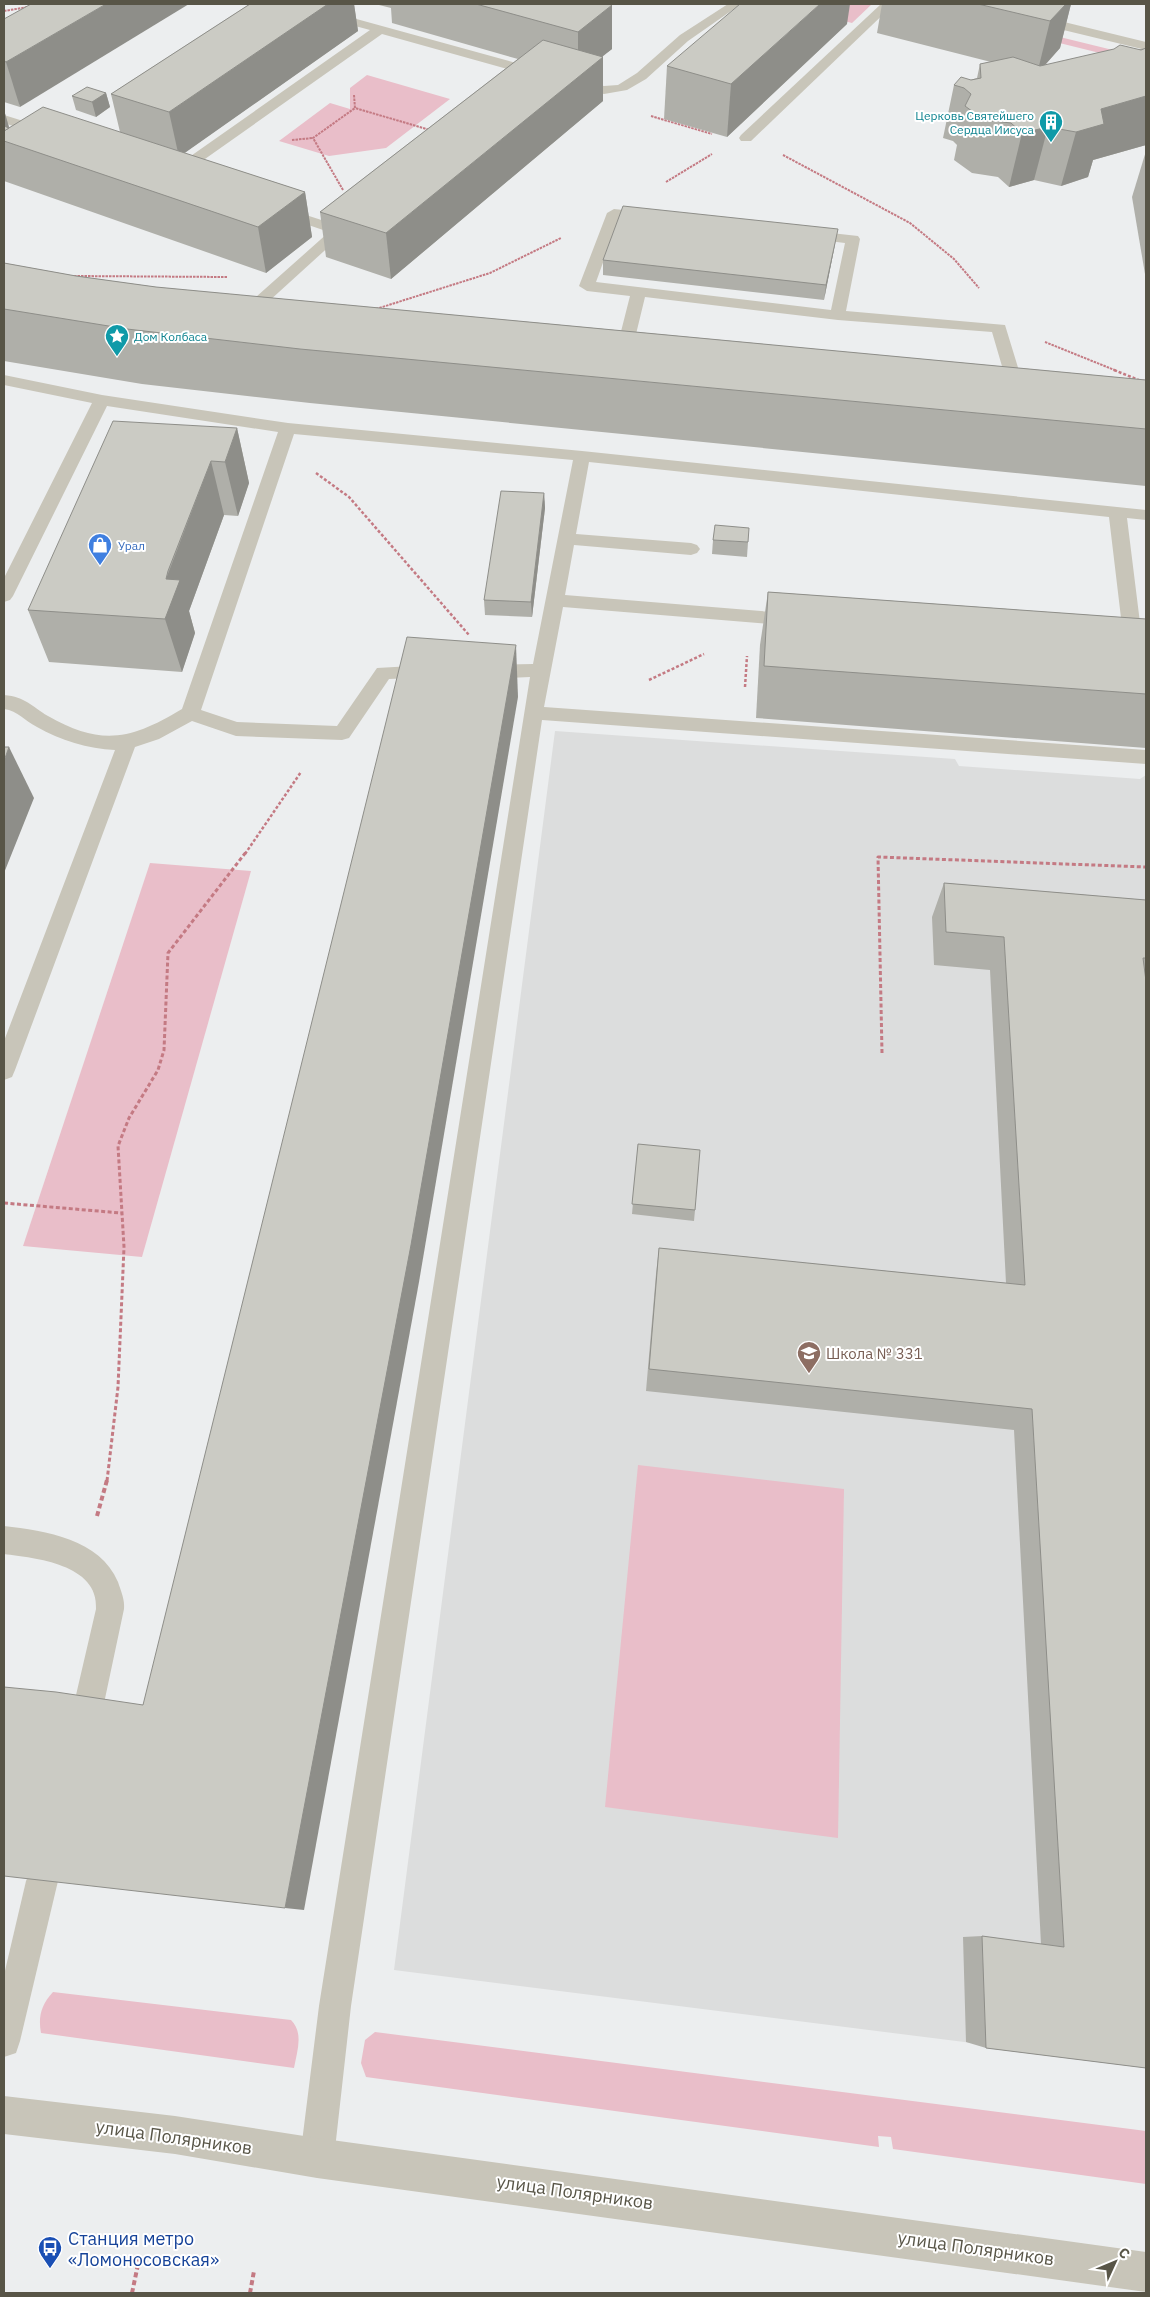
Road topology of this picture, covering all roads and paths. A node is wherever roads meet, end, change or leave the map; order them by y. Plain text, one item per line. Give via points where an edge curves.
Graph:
1 (289, 4) edge
2 (735, 4) edge
3 (888, 4) edge
4 (973, 4) edge
5 (30, 7) edge
6 (317, 7) edge
7 (4, 12) edge
8 (380, 29) junction
9 (1146, 46) edge
10 (536, 72) junction
11 (521, 84) edge
12 (354, 90) dead end
13 (614, 90) junction
14 (355, 108) junction
15 (4, 119) edge
16 (432, 131) edge
17 (60, 138) edge
18 (313, 138) junction
19 (740, 139) junction
20 (284, 142) dead end
21 (189, 180) edge
22 (344, 191) edge
23 (263, 205) edge
24 (362, 212) edge
25 (614, 213) junction
26 (671, 219) edge
27 (339, 230) junction
28 (786, 232) edge
29 (66, 276) edge
30 (231, 277) dead end
31 (639, 292) junction
32 (372, 311) edge
33 (838, 315) junction
34 (999, 328) junction
35 (255, 334) edge
36 (639, 370) edge
37 (4, 380) edge
38 (1146, 383) edge
39 (102, 400) junction
40 (1004, 408) edge
41 (288, 428) junction
42 (582, 456) junction
43 (312, 470) dead end
44 (1117, 512) junction
45 (1146, 515) edge
46 (566, 539) junction
47 (691, 549) dead end
48 (9, 573) edge
49 (4, 596) edge
50 (555, 600) junction
51 (750, 616) junction
52 (818, 622) edge
53 (748, 635) junction
54 (476, 642) edge
55 (1114, 645) edge
56 (541, 670) junction
57 (4, 702) edge
58 (190, 712) junction
59 (533, 713) junction
60 (580, 716) junction
61 (742, 728) junction
62 (127, 743) junction
63 (1146, 756) edge
64 (302, 770) dead end
65 (1146, 867) edge
66 (882, 1053) dead end
67 (4, 1070) edge
68 (4, 1203) edge
69 (121, 1213) junction
70 (95, 1524) dead end
71 (4, 1540) edge
72 (88, 1708) edge
73 (42, 1881) edge
74 (4, 2041) edge
75 (4, 2115) edge
76 (317, 2158) junction
77 (140, 2255) dead end
78 (254, 2271) dead end
79 (1146, 2272) edge
80 (132, 2293) edge
81 (250, 2293) edge

1 - 6 lane
2 - 13 lane via 719,18 685,37 628,85
3 - 19 lane
4 - 9 street
5 - 7 path
6 - 8 lane
8 - 10 lane
8 - 21 lane via 168,173
10 - 11 lane
10 - 13 lane via 598,89
12 - 14 path
13 - 19 path via 657,119
14 - 16 path
14 - 18 path
15 - 17 lane
18 - 20 path
18 - 22 path
19 - 25 path
19 - 34 path via 806,166 910,223 954,259 983,293
23 - 27 lane
24 - 27 lane
25 - 26 lane
25 - 31 lane via 587,286
25 - 32 path via 490,273
27 - 35 lane via 251,309 233,331
28 - 33 lane via 853,239
29 - 30 path
31 - 33 lane
31 - 36 lane via 615,367
33 - 34 lane
34 - 38 path via 1026,334
34 - 40 lane via 1023,410
37 - 39 lane
39 - 41 lane
39 - 48 lane
41 - 42 lane
41 - 58 lane
42 - 44 lane
42 - 46 lane
43 - 54 path via 349,497
44 - 45 lane
44 - 55 lane via 1134,647
46 - 47 lane
46 - 50 lane
48 - 49 lane
50 - 51 lane
50 - 56 lane
51 - 52 lane
51 - 53 path
53 - 60 path via 660,673
53 - 61 path
56 - 58 lane via 384,673 342,733 236,729
56 - 59 lane
57 - 62 lane via 19,703 42,722 81,738
58 - 62 lane via 161,731
59 - 60 lane
59 - 76 lane via 335,2006
60 - 61 lane
61 - 63 lane
62 - 67 lane
64 - 69 path via 229,876 168,954 164,1050 158,1070 129,1118 118,1146
65 - 66 path via 878,856
68 - 69 path
69 - 70 path via 124,1247 118,1387 108,1476
71 - 72 lane via 60,1550 85,1560 102,1578 110,1604
73 - 74 lane
75 - 76 street, улица Полярников via 176,2135
76 - 79 street, улица Полярников
77 - 80 path
78 - 81 path

